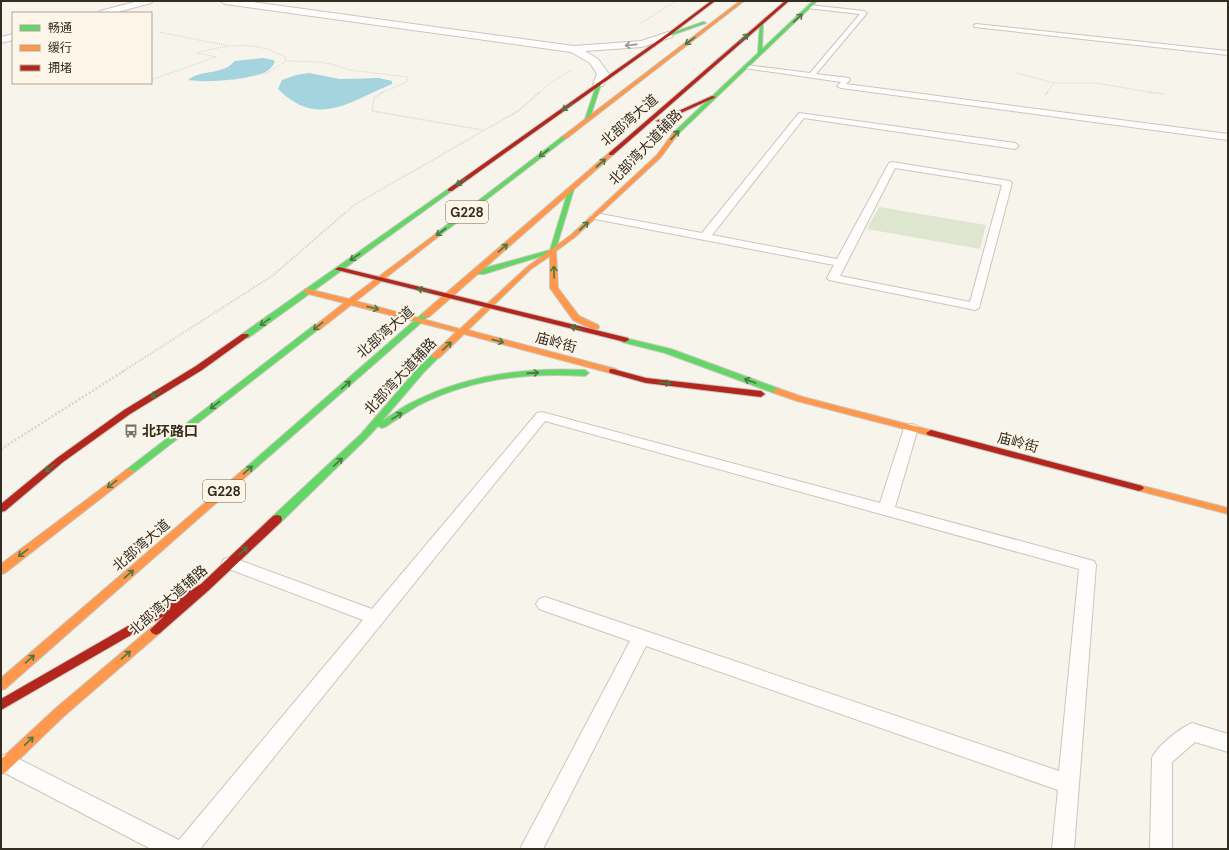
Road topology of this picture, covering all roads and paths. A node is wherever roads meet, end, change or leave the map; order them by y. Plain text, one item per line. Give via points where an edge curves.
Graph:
1 (148, 1) edge
2 (225, 1) edge
3 (676, 1) edge
4 (713, 1) edge
5 (742, 1) edge
6 (787, 1) edge
7 (812, 4) edge
8 (107, 12) edge
9 (720, 17) junction
10 (639, 24) dead end
11 (761, 24) junction
12 (976, 26) dead end
13 (158, 32) dead end
14 (668, 35) junction
15 (12, 37) edge
16 (1, 40) edge
17 (228, 45) junction
18 (574, 49) junction
19 (1228, 53) edge
20 (760, 54) junction
21 (286, 61) junction
22 (575, 67) dead end
23 (746, 67) junction
24 (1017, 73) dead end
25 (811, 76) junction
26 (152, 80) edge
27 (231, 80) dead end
28 (1054, 83) junction
29 (599, 84) junction
30 (1164, 94) dead end
31 (714, 97) junction
32 (1040, 113) junction
33 (586, 121) junction
34 (641, 128) junction
35 (483, 130) junction
36 (1228, 137) edge
37 (1014, 146) dead end
38 (571, 189) junction
39 (595, 216) junction
40 (705, 237) junction
41 (553, 251) junction
42 (840, 263) junction
43 (339, 269) junction
44 (474, 274) junction
45 (379, 279) junction
46 (308, 291) junction
47 (448, 296) junction
48 (349, 302) junction
49 (489, 307) junction
50 (420, 320) junction
51 (462, 332) junction
52 (668, 352) junction
53 (646, 380) junction
54 (800, 399) junction
55 (911, 428) junction
56 (364, 436) junction
57 (1, 449) edge
58 (1, 509) edge
59 (886, 510) junction
60 (1228, 511) edge
61 (230, 563) junction
62 (1, 570) edge
63 (205, 587) junction
64 (545, 604) dead end
65 (376, 618) junction
66 (641, 637) junction
67 (1, 685) edge
68 (1, 705) edge
69 (1228, 743) edge
70 (3, 766) edge
71 (1069, 784) junction
72 (174, 849) edge
73 (186, 849) edge
74 (531, 849) edge
75 (1063, 849) edge
76 (1161, 849) edge

1 - 8 street
2 - 18 street
3 - 10 path
4 - 14 main road
5 - 9 main road, 北部湾大道 / G228
6 - 11 main road, 北部湾大道 / G228
20 -> 7 main road, 北部湾大道辅路
7 - 25 lane via 864,13
9 - 14 main road
9 -> 33 main road, 北部湾大道 / G228
11 - 20 main road
34 -> 11 main road, 北部湾大道 / G228
12 - 19 lane
13 - 17 path
14 -> 18 street via 642,44
14 - 29 main road
15 - 16 street
17 - 21 path via 278,51
17 - 26 path via 198,53 216,57
18 - 29 street via 594,61 603,74
20 - 23 main road, 北部湾大道辅路
21 - 27 path via 269,74
21 - 35 path via 318,62 349,70 408,77 407,82 402,85 380,92 374,99 372,111
22 - 35 path via 550,83 518,111
23 - 25 lane
23 - 31 main road, 北部湾大道辅路
24 - 28 path
25 - 32 lane via 846,80 841,86
28 - 30 path via 1096,83
28 - 32 path via 1045,94
29 - 33 main road
29 -> 43 main road
31 - 34 main road
39 -> 31 main road, 北部湾大道辅路 via 659,156 673,136
32 - 36 lane
33 -> 45 main road, 北部湾大道 / G228
38 -> 34 main road, 北部湾大道 / G228
35 - 57 path via 356,204 272,276
37 - 40 lane via 802,115
38 - 41 main road
44 -> 38 main road, 北部湾大道 / G228
39 - 40 lane
41 -> 39 main road, 北部湾大道辅路
40 - 42 lane
41 - 44 main road
41 - 49 main road, 北部湾大道辅路 via 529,268
52 -> 41 main road via 596,328 576,318 554,288
42 - 42 lane via 892,165 1007,182 975,306 833,278
43 - 45 main road, 庙岭街
43 - 46 main road
44 - 47 main road, 北部湾大道 / G228
47 -> 45 main road, 庙岭街
45 - 48 main road, 北部湾大道 / G228
46 - 48 main road, 庙岭街
46 -> 58 main road via 199,368 121,416 60,460
47 - 49 main road, 庙岭街
47 - 50 main road, 北部湾大道 / G228
48 -> 50 main road, 庙岭街
48 -> 62 main road, 北部湾大道 / G228
49 - 51 main road, 北部湾大道辅路
52 -> 49 main road, 庙岭街
50 - 51 main road, 庙岭街
67 -> 50 main road, 北部湾大道 / G228
51 -> 53 main road, 庙岭街
56 -> 51 main road, 北部湾大道辅路 via 421,370
54 -> 52 main road, 庙岭街
53 -> 54 main road, 庙岭街
56 -> 53 main road via 425,398 478,382 532,372 578,372
54 - 55 main road, 庙岭街
55 - 59 lane
55 - 60 main road, 庙岭街
61 -> 56 main road, 北部湾大道辅路
59 - 65 lane via 542,416
59 - 71 lane via 1088,565
61 - 63 main road, 北部湾大道辅路
61 - 65 lane
63 - 68 main road
70 -> 63 main road, 北部湾大道辅路 via 60,712
64 - 66 lane
65 - 73 lane
66 - 71 lane
66 - 74 lane
69 - 76 lane via 1192,732 1162,758
70 - 72 lane
71 - 75 lane

